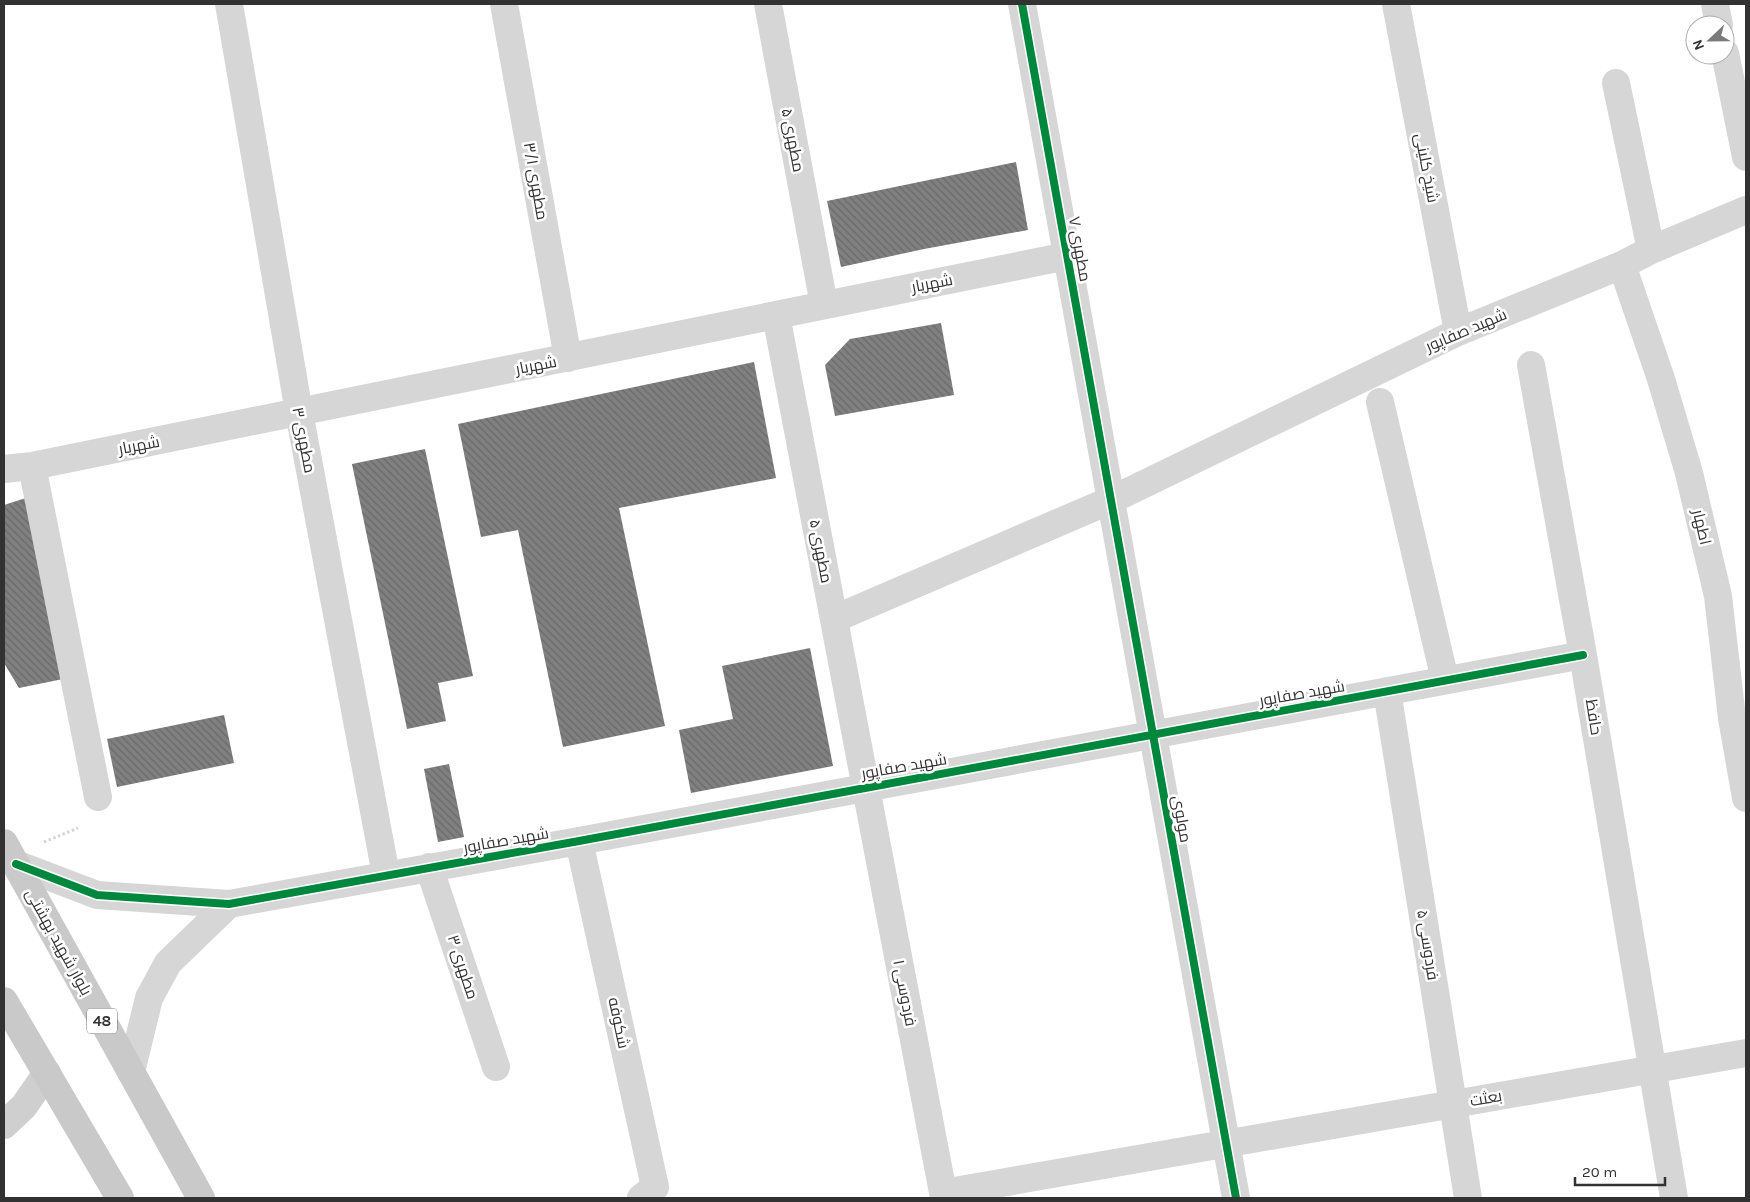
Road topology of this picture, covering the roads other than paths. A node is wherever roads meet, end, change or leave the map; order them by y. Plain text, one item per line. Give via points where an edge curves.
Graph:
1 (229, 4) edge
2 (504, 4) edge
3 (768, 4) edge
4 (1022, 4) edge
5 (1396, 4) edge
6 (1727, 65) edge
7 (1616, 83) dead end
8 (1746, 157) edge
9 (1746, 210) edge
10 (1652, 250) junction
11 (1067, 256) junction
12 (1622, 265) junction
13 (824, 305) junction
14 (776, 315) junction
15 (1458, 332) junction
16 (568, 358) junction
17 (1531, 365) dead end
18 (1380, 402) dead end
19 (299, 412) junction
20 (32, 466) junction
21 (4, 470) edge
22 (1111, 500) junction
23 (834, 619) junction
24 (1584, 655) junction
25 (1445, 680) junction
26 (1387, 691) junction
27 (1739, 716) edge
28 (1152, 734) junction
29 (866, 787) junction
30 (98, 797) dead end
31 (1746, 798) edge
32 (579, 841) junction
33 (10, 854) edge
34 (429, 867) junction
35 (386, 875) junction
36 (229, 904) junction
37 (4, 1001) edge
38 (1746, 1053) edge
39 (496, 1067) dead end
40 (1652, 1069) junction
41 (131, 1072) junction
42 (47, 1074) junction
43 (1453, 1104) junction
44 (4, 1125) edge
45 (1226, 1144) junction
46 (944, 1196) edge
47 (120, 1198) edge
48 (202, 1198) edge
49 (642, 1198) edge
50 (1236, 1198) edge
51 (1468, 1198) edge
52 (1674, 1198) edge

1 - 19 street, مطهری ۳
2 - 16 street, مطهری ۳/۱
3 - 13 street, مطهری ۵
4 - 11 street, مطهری ۷
5 - 15 street, شیخ کلینی
6 - 8 street
7 - 10 street
9 - 10 street, شهید صفاپور
10 - 12 street, شهید صفاپور
11 - 13 street, شهریار
11 - 22 street, مطهری ۷
12 - 15 street, شهید صفاپور
12 - 27 street, اطهار via 1662,379 1689,473 1718,596
13 - 14 street, شهریار
14 - 16 street, شهریار
14 - 23 street, مطهری ۵
15 - 22 street, شهید صفاپور
16 - 19 street, شهریار
17 - 24 street, حافظ
18 - 25 street
19 - 20 street, شهریار
19 - 35 street, مطهری ۳
20 - 21 street, شهریار
20 - 30 street
22 - 23 street, شهید صفاپور
22 - 28 street, مولوی
23 - 29 street, مطهری ۵
24 - 25 street, شهید صفاپور
24 - 40 street, حافظ
25 - 26 street, شهید صفاپور
26 - 28 street, شهید صفاپور
26 - 43 street, فردوسی ۵
27 - 31 street, اطهار
28 - 29 street, شهید صفاپور
28 - 45 street, مولوی
29 - 32 street, شهید صفاپور
29 - 46 street, فردوسی ۱
32 - 34 street, شهید صفاپور
32 - 49 street, شکوفه via 655,1187
33 - 36 street, شهید صفاپور via 97,895
33 - 41 main road, بلوار شهید بهشتی / 48
34 - 35 street, شهید صفاپور
34 - 39 street, مطهری ۳
35 - 36 street, شهید صفاپور
36 - 41 street via 168,963 149,998
37 - 42 main road
38 - 40 street, بعثت
40 - 43 street, بعثت
40 - 52 street, حافظ
41 - 48 main road, بلوار شهید بهشتی / 48
42 - 44 main road via 24,1106
42 - 47 main road
43 - 45 street, بعثت
43 - 51 street, فردوسی ۵
45 - 46 street, بعثت
45 - 50 street, مولوی

